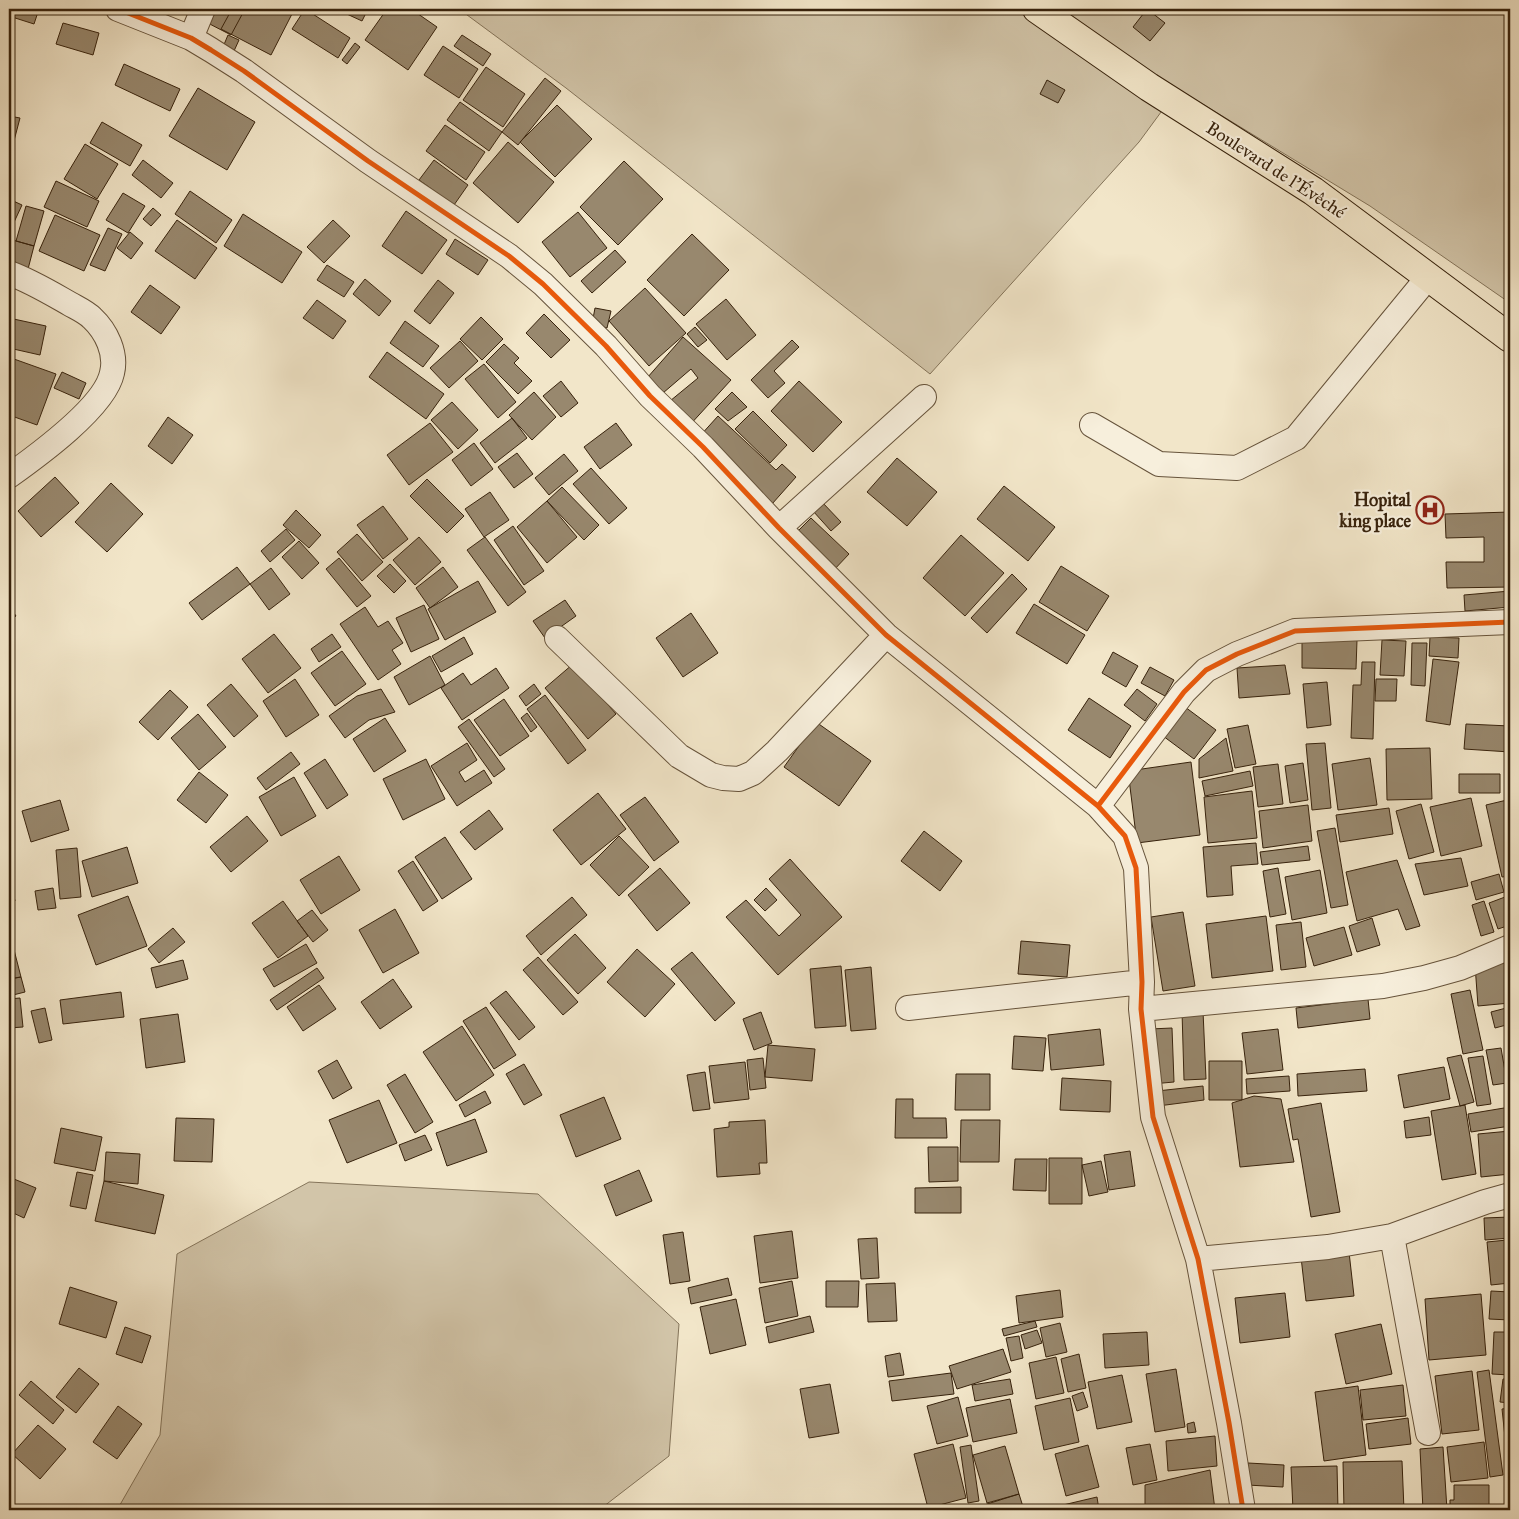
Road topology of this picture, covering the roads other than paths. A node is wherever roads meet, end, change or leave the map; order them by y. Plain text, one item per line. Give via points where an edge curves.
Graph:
1 (118, 9) edge
2 (203, 9) edge
3 (1037, 9) edge
4 (190, 38) junction
5 (9, 273) edge
6 (1429, 276) junction
7 (1510, 338) edge
8 (924, 397) dead end
9 (1092, 425) dead end
10 (9, 476) edge
11 (779, 528) junction
12 (1510, 622) edge
13 (886, 635) junction
14 (557, 638) dead end
15 (1098, 806) junction
16 (1510, 947) edge
17 (1142, 982) junction
18 (908, 1008) dead end
19 (1141, 1009) junction
20 (1510, 1194) edge
21 (1392, 1236) junction
22 (1198, 1259) junction
23 (1428, 1433) dead end
24 (1243, 1510) edge

1 - 4 street
2 - 4 street
3 - 6 main road, Boulevard de l'Évêché via 1148,87 1313,191
4 - 11 street via 244,71 345,145 490,242 543,284
5 - 10 street via 30,281 91,317 106,334 112,352 112,372 88,411 36,458
6 - 7 main road, Boulevard de l'Évêché
6 - 9 street via 1296,438 1237,468 1159,464
8 - 11 street
11 - 13 street
12 - 15 street via 1295,631 1237,654 1206,670 1184,692
13 - 14 street via 777,751 753,773 739,779 711,775 679,756
13 - 15 street
15 - 17 street via 1125,836 1136,868
16 - 19 street via 1460,968 1383,986
17 - 18 street
17 - 19 street
19 - 22 street via 1153,1117
20 - 21 street
21 - 22 street via 1328,1247
21 - 23 street
22 - 24 street

